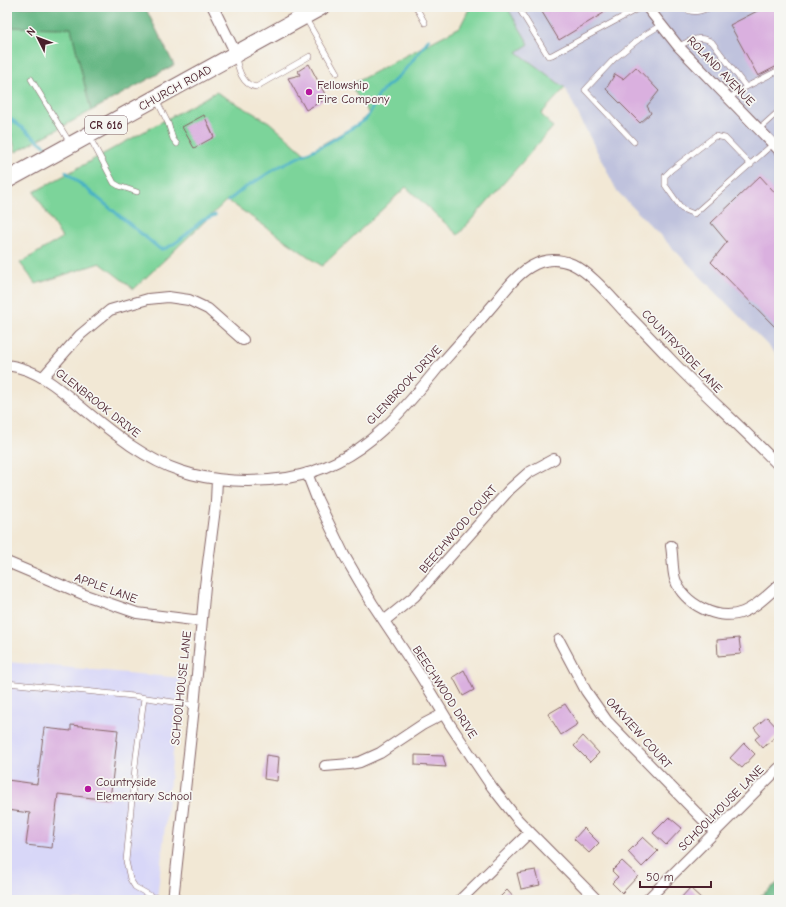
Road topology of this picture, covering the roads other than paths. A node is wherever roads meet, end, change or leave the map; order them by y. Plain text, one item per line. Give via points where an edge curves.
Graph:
1 (213, 7) edge
2 (322, 7) edge
3 (416, 7) edge
4 (518, 7) edge
5 (641, 7) edge
6 (647, 7) edge
7 (683, 7) edge
8 (711, 7) edge
9 (305, 16) junction
10 (425, 23) dead end
11 (661, 26) junction
12 (678, 46) junction
13 (236, 54) junction
14 (310, 56) dead end
15 (779, 70) edge
16 (337, 73) dead end
17 (31, 79) dead end
18 (746, 87) junction
19 (156, 98) junction
20 (729, 98) junction
21 (779, 111) edge
22 (759, 129) junction
23 (88, 135) junction
24 (634, 142) dead end
25 (71, 144) junction
26 (177, 144) dead end
27 (776, 147) edge
28 (751, 165) junction
29 (7, 180) edge
30 (137, 192) dead end
31 (562, 261) joint
32 (243, 340) dead end
33 (7, 365) edge
34 (43, 377) junction
35 (554, 459) dead end
36 (779, 466) edge
37 (307, 473) junction
38 (218, 479) junction
39 (672, 546) dead end
40 (7, 562) edge
41 (779, 585) edge
42 (201, 621) junction
43 (384, 621) junction
44 (558, 640) dead end
45 (7, 683) edge
46 (144, 698) junction
47 (194, 705) junction
48 (443, 714) junction
49 (325, 766) dead end
50 (779, 768) edge
51 (530, 832) junction
52 (715, 832) junction
53 (173, 900) edge
54 (460, 900) edge
55 (597, 900) edge
56 (647, 900) edge

1 - 13 street
2 - 9 main road, CHURCH ROAD / CR 616
3 - 10 lane
4 - 5 lane via 548,56
6 - 11 street, ROLAND AVENUE
7 - 8 lane via 693,12
9 - 13 main road, CHURCH ROAD / CR 616
9 - 16 lane
11 - 12 street, ROLAND AVENUE
11 - 24 lane via 643,36 614,59 585,90
12 - 18 lane via 701,37 707,38
12 - 20 street, ROLAND AVENUE
13 - 14 lane via 241,75 251,86 256,87
13 - 19 main road, CHURCH ROAD / CR 616
15 - 18 lane
17 - 25 lane
18 - 20 lane
19 - 23 main road, CHURCH ROAD / CR 616
19 - 26 lane
20 - 22 street, ROLAND AVENUE
21 - 22 lane
22 - 27 street, ROLAND AVENUE
23 - 25 main road, CHURCH ROAD / CR 616
23 - 30 lane via 114,183
25 - 29 main road, CHURCH ROAD / CR 616
27 - 28 lane
28 - 28 lane via 694,214 682,209 665,185 665,176 671,170 715,136 725,138
31 - 36 street, COUNTRYSIDE LANE via 577,266 608,293 693,382
31 - 37 street, GLENBROOK DRIVE via 543,261 522,272 422,388 382,430 348,455 324,468
32 - 34 street via 208,309 189,300 168,297 148,299 110,310 80,335
33 - 34 street, GLENBROOK DRIVE
34 - 38 street, GLENBROOK DRIVE via 108,428 149,456 180,471
35 - 43 street, BEECHWOOD COURT via 528,473 505,495 415,596
37 - 38 street, GLENBROOK DRIVE via 262,480
37 - 43 street, BEECHWOOD DRIVE via 344,555
38 - 42 street, SCHOOLHOUSE LANE
39 - 41 street via 676,581 688,599 708,612 730,615 741,613
40 - 42 street, APPLE LANE via 84,595 137,613
42 - 47 street, SCHOOLHOUSE LANE
43 - 48 street, BEECHWOOD DRIVE
44 - 52 street, OAKVIEW COURT via 586,691 607,721
45 - 46 lane
46 - 47 lane
46 - 53 lane via 126,861 130,879 136,887 153,897
47 - 53 street, SCHOOLHOUSE LANE
48 - 49 street via 380,753 360,762
48 - 51 street, BEECHWOOD DRIVE via 500,798
50 - 52 street, SCHOOLHOUSE LANE
51 - 54 street
51 - 55 street, BEECHWOOD DRIVE
52 - 56 street, SCHOOLHOUSE LANE

